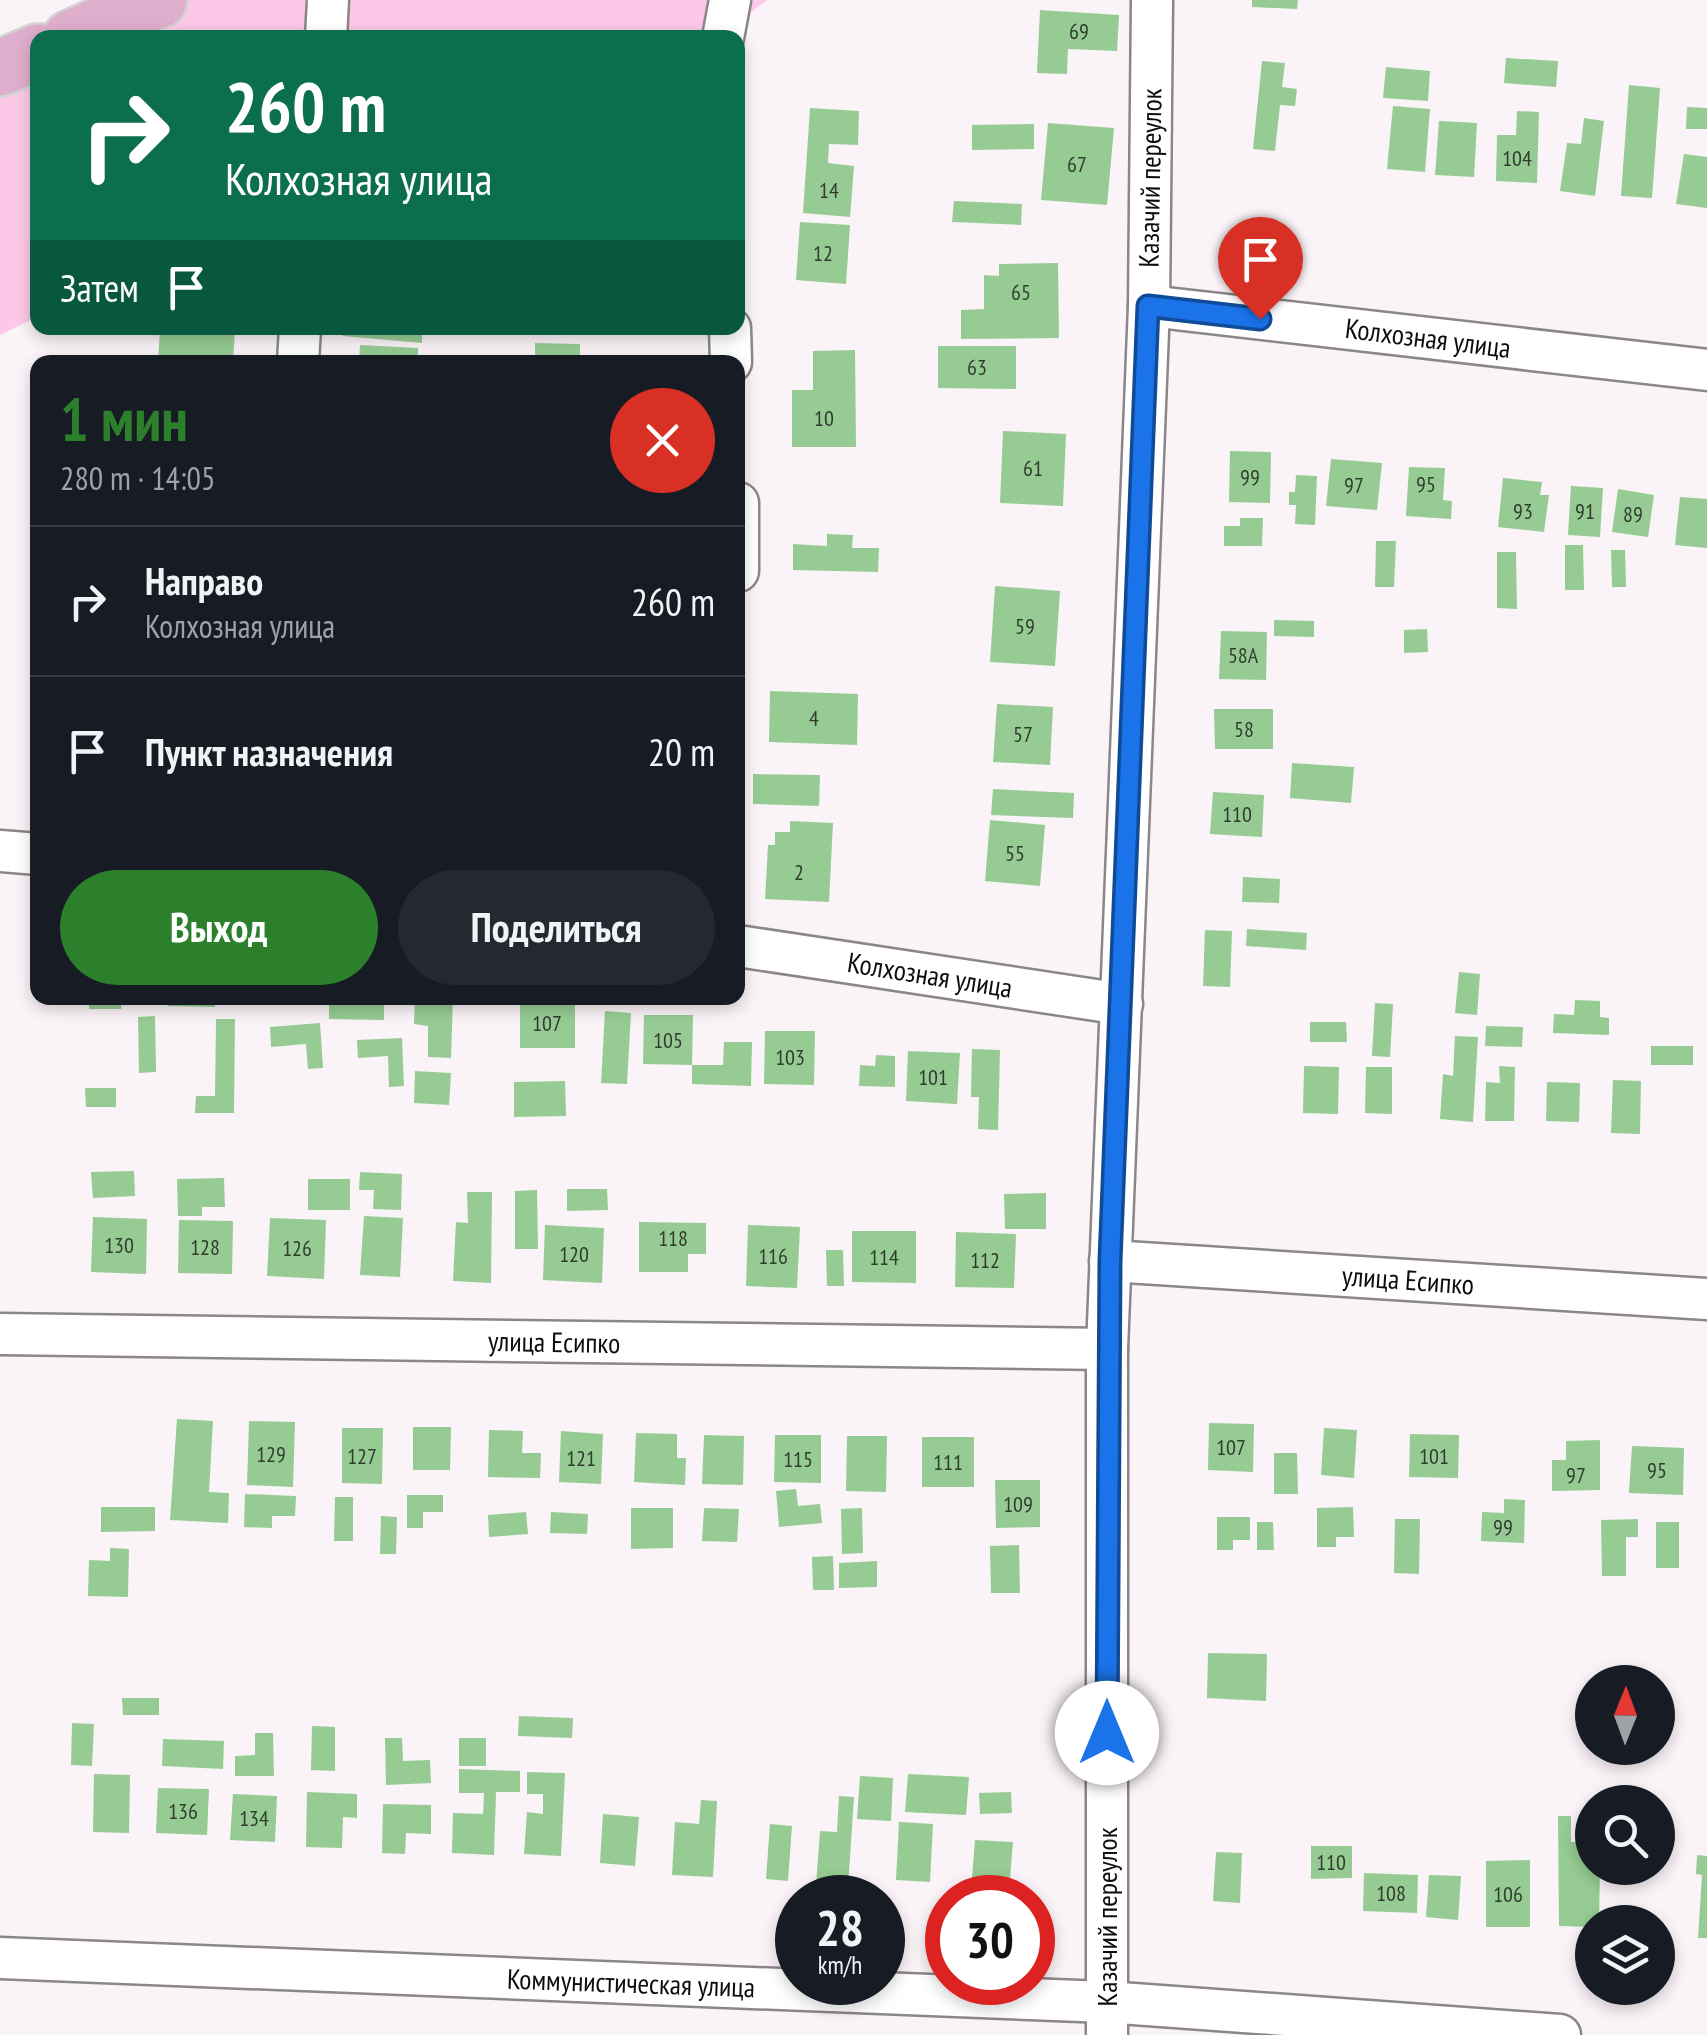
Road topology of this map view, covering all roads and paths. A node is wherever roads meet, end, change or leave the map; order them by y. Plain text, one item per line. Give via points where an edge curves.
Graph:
1 (159, 0) edge
2 (328, 0) edge
3 (730, 0) edge
4 (1152, 0) edge
5 (90, 30) edge
6 (326, 30) edge
7 (724, 30) edge
8 (30, 55) edge
9 (0, 68) edge
10 (1148, 306) junction
11 (1707, 370) edge
12 (0, 850) edge
13 (30, 853) edge
14 (745, 947) edge
15 (1122, 1004) junction
16 (1110, 1261) junction
17 (1707, 1299) edge
18 (0, 1334) edge
19 (1107, 1349) junction
20 (0, 1958) edge
21 (1107, 2018) edge
22 (1560, 2035) edge

1 - 5 main road
2 - 6 street
3 - 7 street
4 - 10 street, Казачий переулок
8 - 9 main road
10 - 11 street, Колхозная улица
10 - 15 street, Казачий переулок
12 - 13 street
14 - 15 street, Колхозная улица
15 - 16 street, Казачий переулок
16 - 17 street, улица Есипко
16 - 19 street, Казачий переулок
18 - 19 street, улица Есипко
19 - 21 street, Казачий переулок
20 - 21 street, Коммунистическая улица
21 - 22 street, Коммунистическая улица

